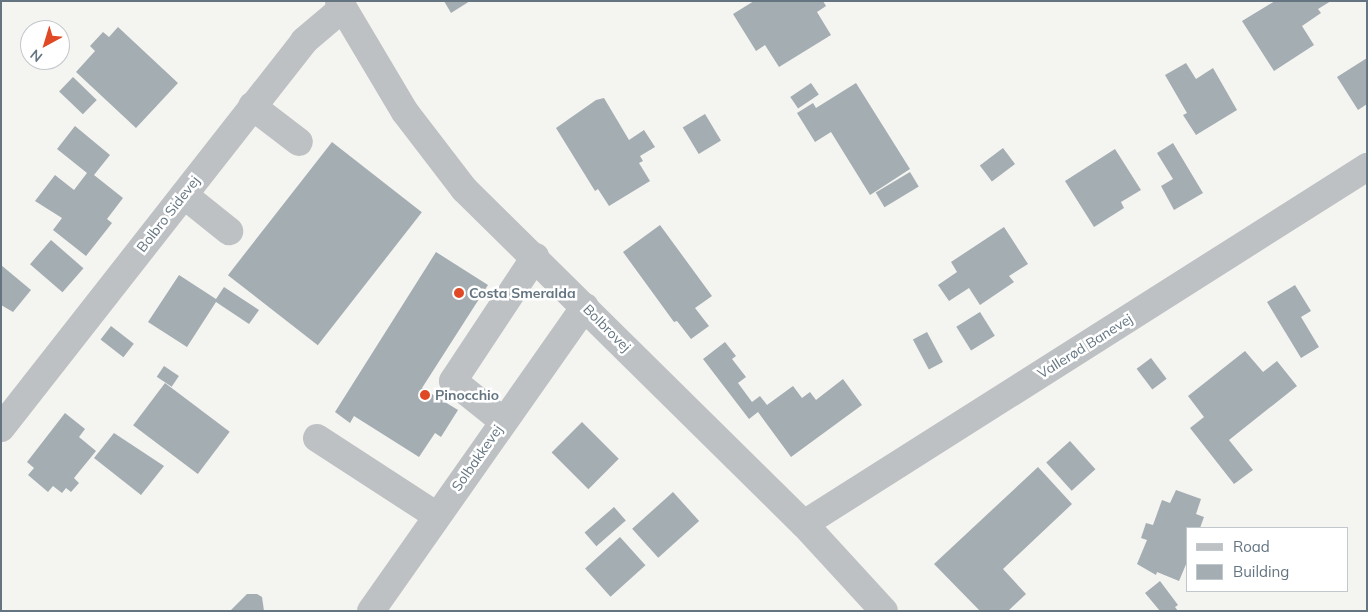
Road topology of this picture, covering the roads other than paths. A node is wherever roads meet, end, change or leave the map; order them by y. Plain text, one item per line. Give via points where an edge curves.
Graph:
1 (341, 5) edge
2 (252, 106) junction
3 (299, 142) dead end
4 (1367, 167) edge
5 (184, 194) junction
6 (229, 231) dead end
7 (534, 257) junction
8 (586, 307) junction
9 (503, 421) junction
10 (1, 428) edge
11 (317, 438) dead end
12 (437, 516) junction
13 (804, 524) junction
14 (371, 611) edge
15 (884, 611) edge

1 - 2 street, Bolbro Sidevej via 304,41
1 - 7 street, Bolbrovej via 405,112 464,188
2 - 3 street
2 - 5 street, Bolbro Sidevej
4 - 13 street, Vallerød Banevej
5 - 6 street
5 - 10 street, Bolbro Sidevej
7 - 8 street, Bolbrovej
7 - 9 street via 453,381
8 - 9 street, Solbakkevej
8 - 13 street, Bolbrovej
9 - 12 street, Solbakkevej
11 - 12 street
12 - 14 street, Solbakkevej
13 - 15 street, Bolbrovej

